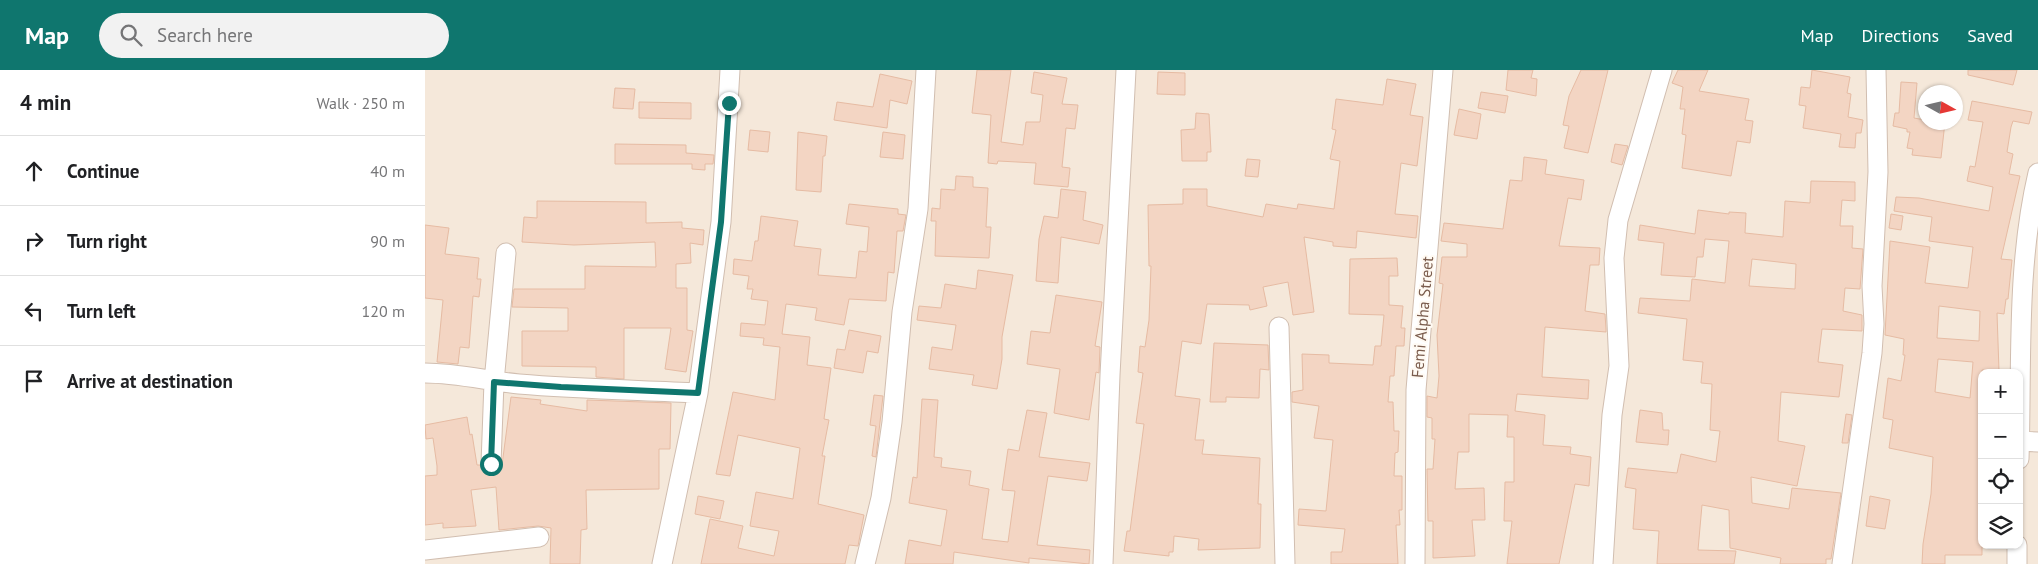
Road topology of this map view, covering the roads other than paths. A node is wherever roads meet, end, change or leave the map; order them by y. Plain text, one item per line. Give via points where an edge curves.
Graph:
1 (730, 70) edge
2 (926, 70) edge
3 (1126, 70) edge
4 (1443, 70) edge
5 (1662, 70) edge
6 (1875, 70) edge
7 (2038, 173) edge
8 (2033, 217) edge
9 (506, 253) dead end
10 (1279, 327) dead end
11 (425, 373) edge
12 (494, 382) junction
13 (698, 393) junction
14 (2020, 414) edge
15 (2023, 441) edge
16 (2038, 442) edge
17 (491, 464) dead end
18 (539, 537) dead end
19 (2017, 549) edge
20 (432, 555) edge
21 (663, 564) edge
22 (865, 564) edge
23 (1103, 564) edge
24 (1285, 564) edge
25 (1415, 564) edge
26 (1603, 564) edge
27 (1843, 564) edge
28 (2017, 564) edge

1 - 13 street via 721,222
2 - 22 street via 918,209 902,312 892,422 881,498
3 - 23 street via 1109,375
4 - 25 street, Femi Alpha Street via 1416,390
5 - 26 street via 1618,220 1614,258 1619,366
6 - 27 street via 1878,172 1872,286 1874,324
7 - 8 street
8 - 14 street via 2020,314
9 - 12 street
10 - 24 street
11 - 12 street
12 - 13 street
12 - 17 street
13 - 21 street
15 - 16 street
18 - 20 street
19 - 28 street

